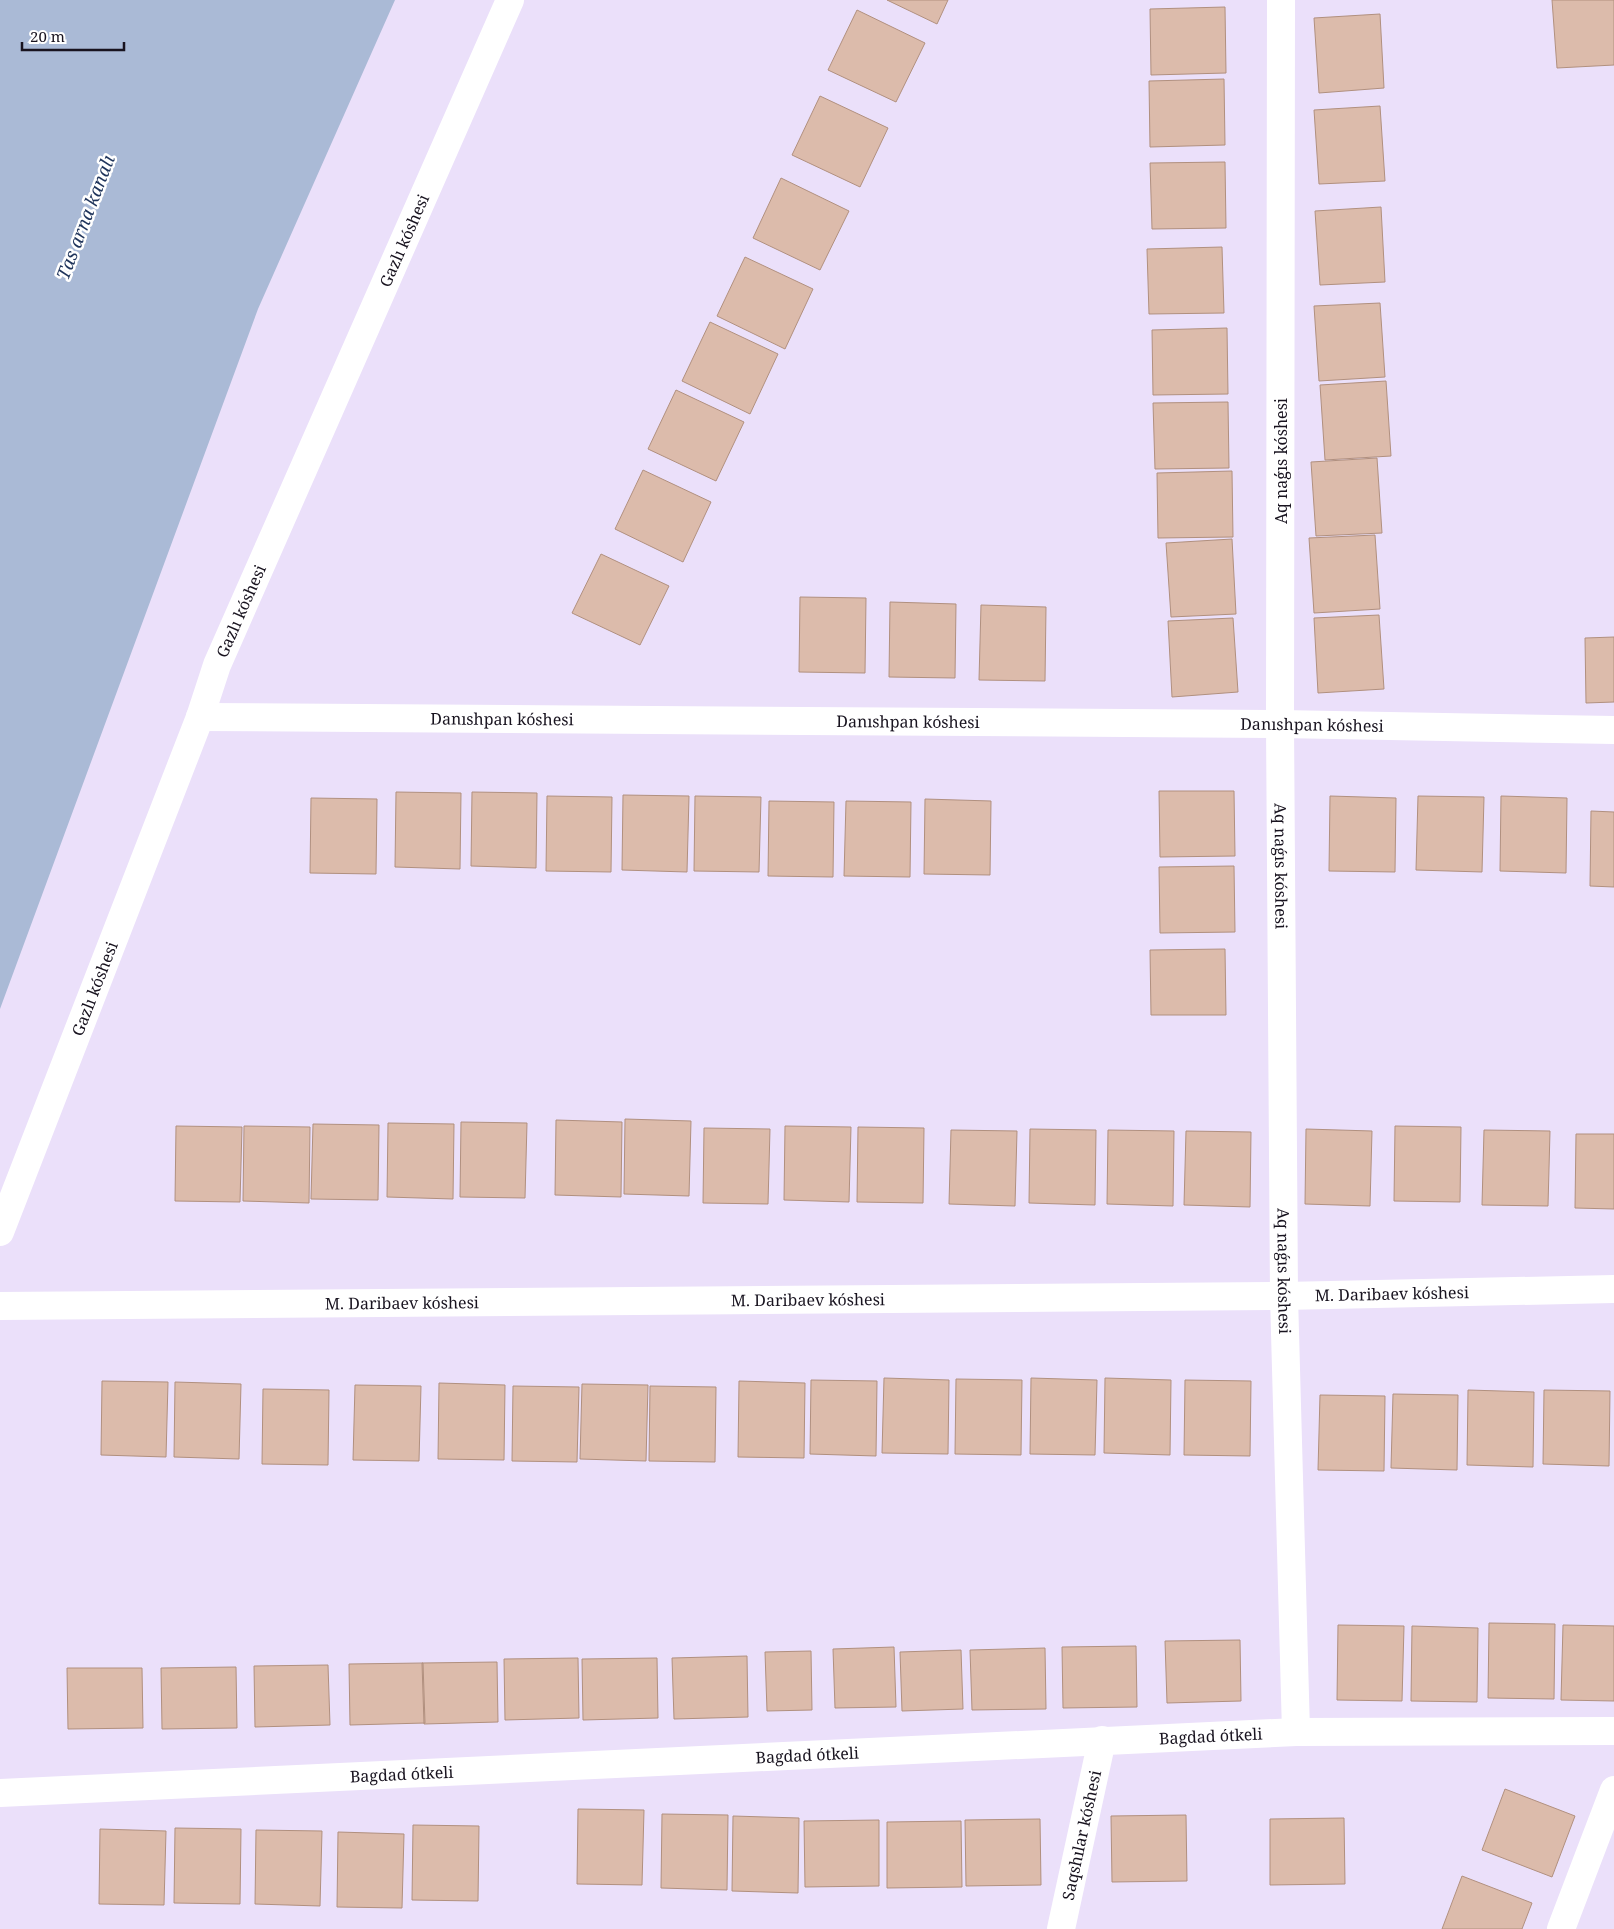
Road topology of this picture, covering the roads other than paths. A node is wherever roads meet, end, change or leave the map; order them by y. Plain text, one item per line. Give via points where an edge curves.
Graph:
1 (510, 0) edge
2 (1281, 0) edge
3 (200, 718) junction
4 (1280, 724) junction
5 (1614, 730) edge
6 (0, 1232) edge
7 (1614, 1289) edge
8 (1284, 1296) junction
9 (0, 1306) edge
10 (1296, 1732) junction
11 (1614, 1732) edge
12 (1102, 1740) junction
13 (1614, 1790) edge
14 (0, 1792) edge
15 (1061, 1929) edge
16 (1561, 1929) edge

1 - 3 street, Gazlı kóshesi via 217,665
2 - 4 street, Aq naǵıs kóshesi
3 - 4 street, Danıshpan kóshesi
3 - 6 street, Gazlı kóshesi
4 - 5 street, Danıshpan kóshesi
4 - 8 street, Aq naǵıs kóshesi
7 - 8 street, M. Daribaev kóshesi
8 - 9 street, M. Daribaev kóshesi
8 - 10 street, Aq naǵıs kóshesi
10 - 11 street, Bagdad ótkeli
10 - 12 street, Bagdad ótkeli
12 - 14 street, Bagdad ótkeli
12 - 15 street, Saqshılar kóshesi
13 - 16 street

